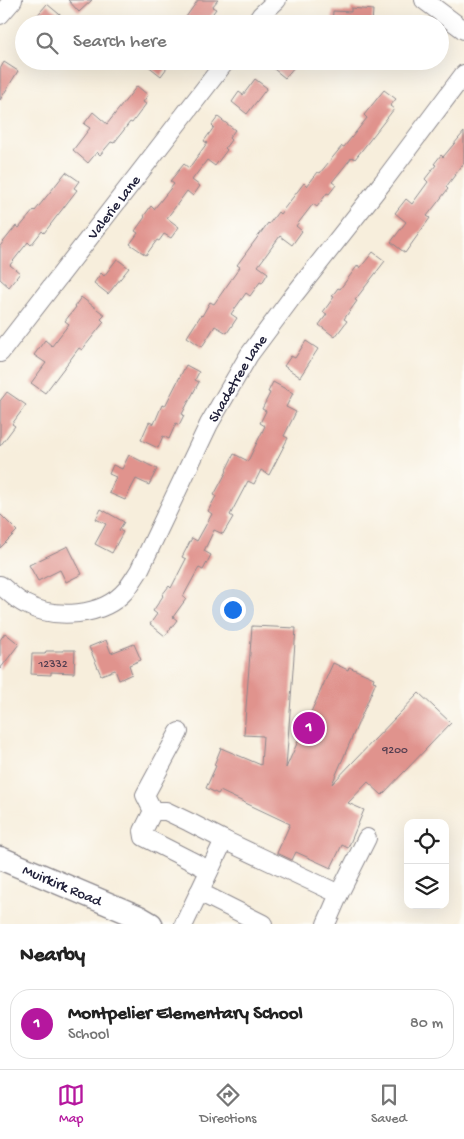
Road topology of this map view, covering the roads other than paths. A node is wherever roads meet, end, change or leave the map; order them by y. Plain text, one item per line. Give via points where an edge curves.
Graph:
1 (12, 0) edge
2 (277, 0) edge
3 (424, 0) edge
4 (0, 15) edge
5 (261, 15) edge
6 (444, 15) edge
7 (449, 19) edge
8 (464, 30) edge
9 (219, 70) edge
10 (464, 74) edge
11 (0, 353) edge
12 (0, 585) edge
13 (179, 732) dead end
14 (153, 810) junction
15 (367, 838) dead end
16 (224, 840) junction
17 (0, 858) edge
18 (209, 870) junction
19 (199, 892) junction
20 (339, 894) junction
21 (142, 922) edge
22 (184, 924) edge
23 (263, 924) edge
24 (326, 924) edge

1 - 4 street
2 - 5 street
3 - 6 street
7 - 8 street
9 - 11 street, Valerie Lane
10 - 12 street, Shadetree Lane via 249,355 209,424 139,571 126,591 90,612 66,614 42,612 24,604
13 - 14 street via 145,795
14 - 16 street via 166,811
14 - 18 street via 143,831 144,838
15 - 20 street
16 - 18 street
16 - 20 street
17 - 21 main road, Muirkirk Road
18 - 19 street
19 - 22 street
19 - 23 street
20 - 24 street

